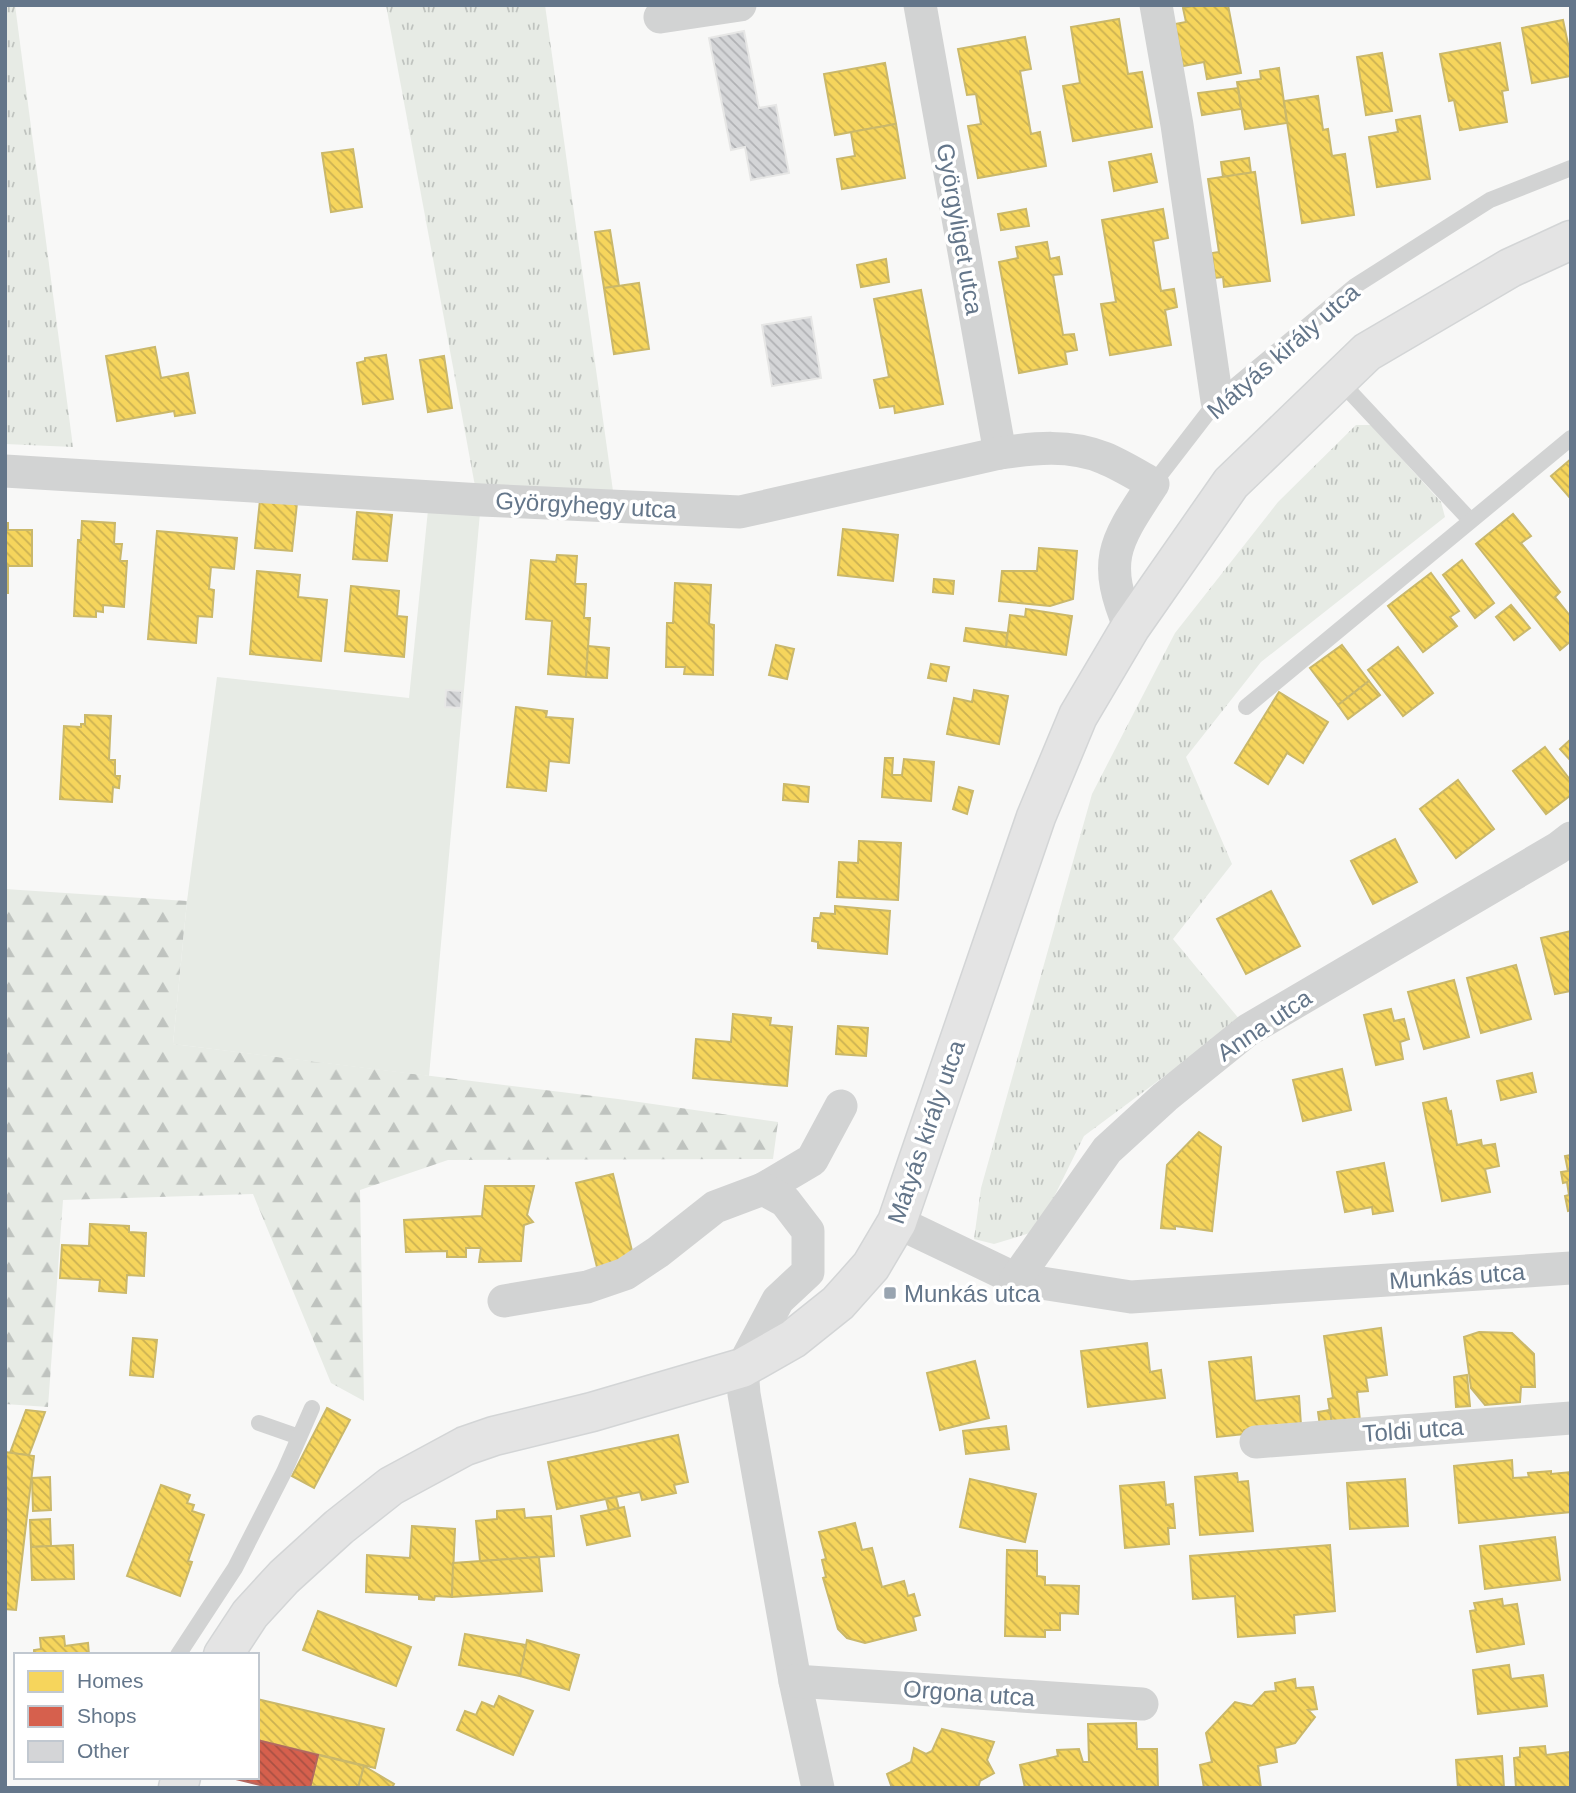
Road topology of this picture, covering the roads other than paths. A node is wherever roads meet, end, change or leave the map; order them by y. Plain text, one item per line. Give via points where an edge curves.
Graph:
1 (740, 5) edge
2 (920, 5) edge
3 (1156, 5) edge
4 (660, 17) dead end
5 (1571, 168) edge
6 (1571, 240) edge
7 (1338, 378) junction
8 (1217, 401) junction
9 (1571, 438) edge
10 (1000, 453) junction
11 (5, 471) edge
12 (1153, 484) junction
13 (1470, 520) junction
14 (1130, 628) junction
15 (1245, 707) dead end
16 (1571, 838) edge
17 (841, 1106) dead end
18 (763, 1189) junction
19 (897, 1222) junction
20 (1571, 1268) edge
21 (1016, 1279) junction
22 (504, 1301) dead end
23 (742, 1368) junction
24 (312, 1408) dead end
25 (1571, 1418) edge
26 (259, 1423) dead end
27 (299, 1437) junction
28 (1256, 1442) dead end
29 (179, 1653) edge
30 (224, 1653) edge
31 (795, 1681) junction
32 (1142, 1704) dead end
33 (818, 1788) edge

1 - 4 street
2 - 10 street, Györgyliget utca
3 - 8 street
5 - 8 lane, Mátyás király utca via 1490,200 1355,286
6 - 7 main road, Mátyás király utca via 1510,268 1367,352
7 - 13 lane
7 - 14 main road, Mátyás király utca via 1231,482
8 - 12 lane, Mátyás király utca
9 - 13 lane
10 - 11 street, Györgyhegy utca via 740,512
10 - 12 street, Györgyhegy utca via 1074,449 1104,458
12 - 14 street, Mátyás király utca via 1122,531 1112,569
13 - 15 lane
14 - 19 main road, Mátyás király utca via 1078,716 1036,817
16 - 21 street, Anna utca via 1248,1030 1107,1150
17 - 18 street via 812,1160
18 - 22 street via 715,1208 625,1274 587,1287
18 - 23 street via 785,1201 808,1231 808,1272 778,1300
19 - 21 street, Munkás utca
19 - 23 main road, Mátyás király utca via 871,1265 838,1303 793,1339
20 - 21 street, Munkás utca via 1131,1297
23 - 30 main road, Mátyás király utca via 475,1443 391,1486 284,1577 250,1614
23 - 31 street
24 - 27 lane
25 - 28 street, Toldi utca
26 - 27 lane
27 - 29 lane via 235,1568
31 - 32 street, Orgona utca
31 - 33 street

